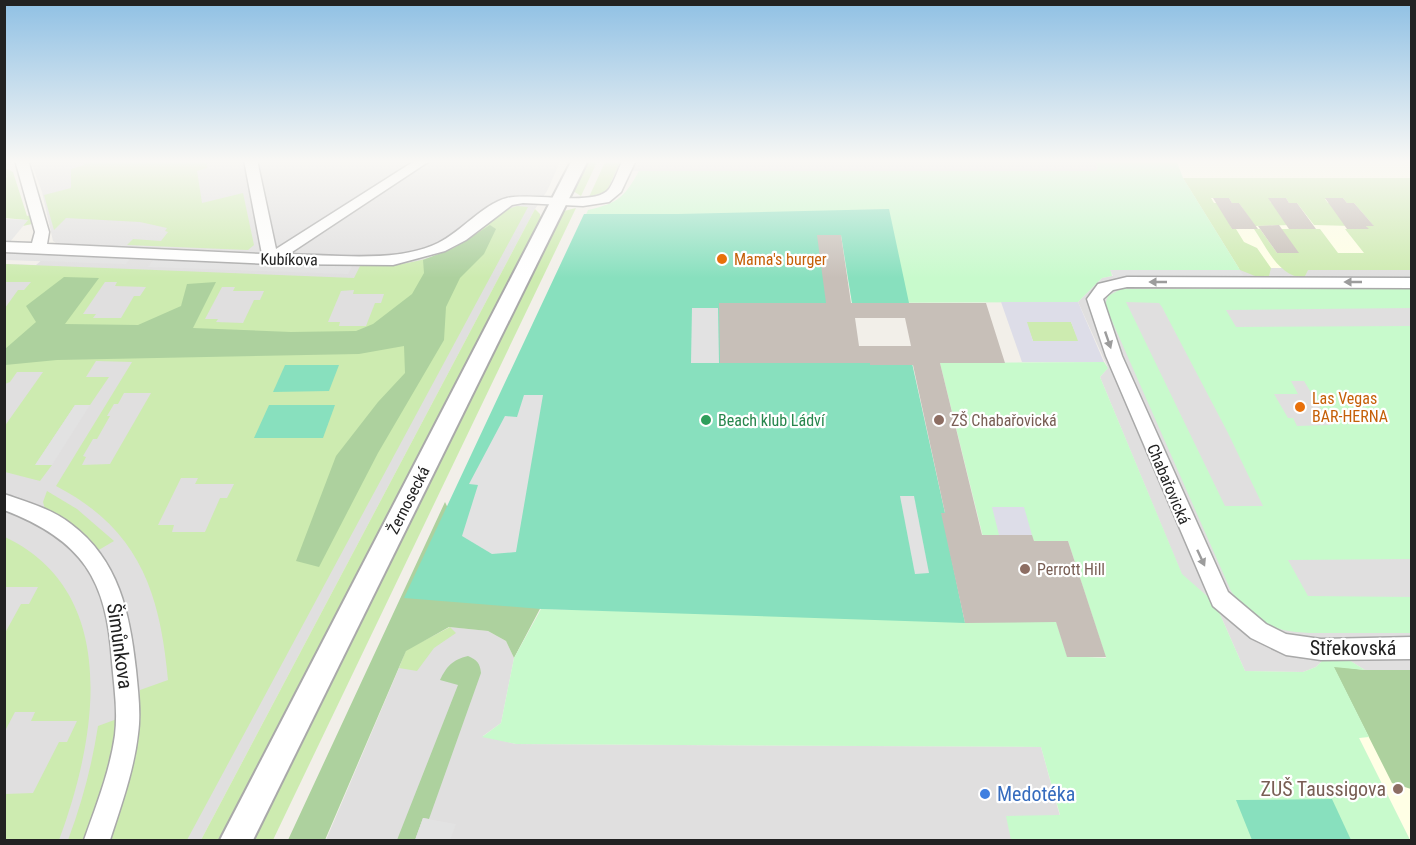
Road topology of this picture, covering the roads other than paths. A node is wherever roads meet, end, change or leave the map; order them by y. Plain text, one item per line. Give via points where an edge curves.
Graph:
1 (33, 199) edge
2 (258, 199) edge
3 (363, 199) edge
4 (518, 199) edge
5 (540, 199) edge
6 (601, 199) edge
7 (558, 201) junction
8 (4, 247) edge
9 (39, 248) junction
10 (271, 259) junction
11 (1412, 283) edge
12 (4, 502) edge
13 (1294, 647) joint
14 (1412, 648) edge
15 (97, 840) edge
16 (236, 840) edge

1 - 9 street via 42,232
2 - 10 street
3 - 10 street
4 - 10 street, Kubíkova via 493,211 461,237 440,248 393,260
5 - 7 street, Kubíkova
6 - 7 street, Kubíkova
7 - 16 street, Žernosecká
8 - 9 street, Kubíkova
9 - 10 street, Kubíkova
11 -> 13 street, Chabařovická via 1127,282 1097,292 1095,299 1114,356 1220,599 1252,627
12 - 15 street, Šimůnkova via 62,529 94,563 112,593 121,627 127,715 115,785
13 - 14 street, Střekovská

